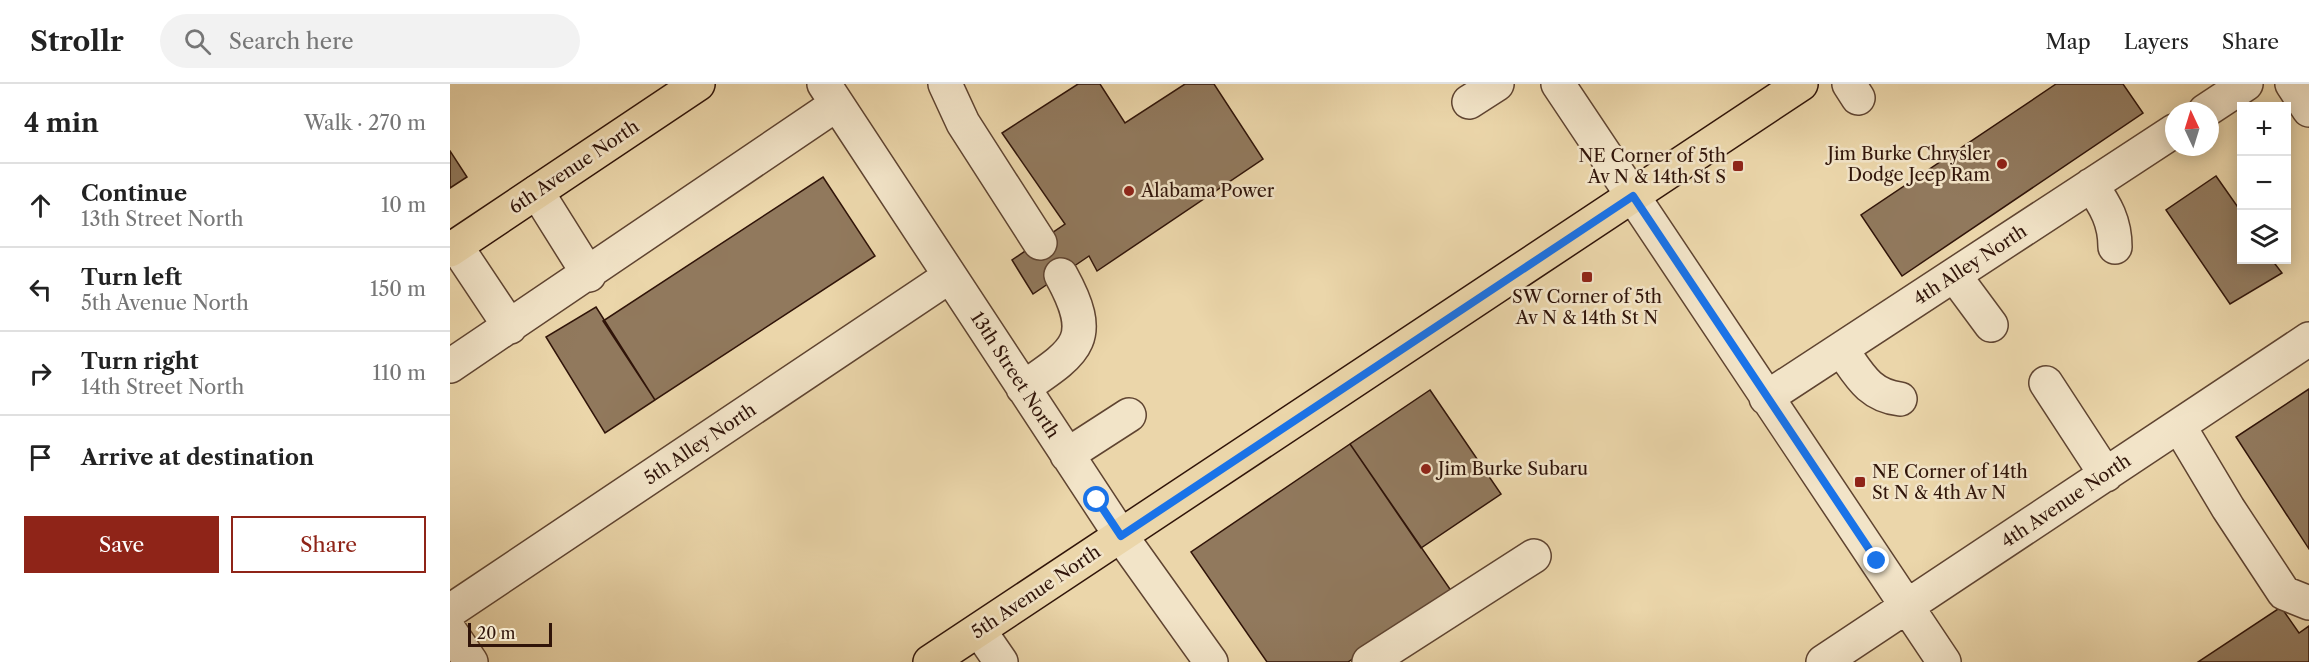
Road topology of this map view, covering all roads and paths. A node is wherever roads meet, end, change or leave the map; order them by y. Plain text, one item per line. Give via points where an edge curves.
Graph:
1 (698, 84) edge
2 (945, 84) edge
3 (1497, 84) edge
4 (1558, 84) edge
5 (1801, 84) edge
6 (2246, 84) edge
7 (2292, 84) edge
8 (830, 94) edge
9 (1469, 102) dead end
10 (2219, 102) edge
11 (2309, 110) edge
12 (2165, 137) edge
13 (2091, 185) junction
14 (537, 192) junction
15 (1633, 196) junction
16 (1040, 243) dead end
17 (453, 248) edge
18 (2115, 248) dead end
19 (589, 274) junction
20 (1061, 275) dead end
21 (1954, 275) junction
22 (950, 276) junction
23 (1991, 325) dead end
24 (510, 327) junction
25 (2309, 339) edge
26 (1841, 349) junction
27 (450, 366) edge
28 (2046, 383) dead end
29 (1023, 388) junction
30 (1766, 398) junction
31 (1900, 399) dead end
32 (1129, 415) dead end
33 (2179, 426) junction
34 (1067, 455) junction
35 (2106, 475) junction
36 (1121, 536) junction
37 (1534, 556) dead end
38 (2309, 603) edge
39 (1907, 607) junction
40 (450, 611) edge
41 (979, 630) junction
42 (450, 631) edge
43 (471, 662) edge
44 (930, 662) edge
45 (1001, 662) edge
46 (1211, 662) edge
47 (1369, 662) edge
48 (1823, 662) edge
49 (1944, 662) edge

1 - 14 main road, 6th Avenue North
2 - 16 street via 963,123
3 - 9 street
4 - 15 street
5 - 15 main road, 5th Avenue North
6 - 10 street
7 - 11 street
8 - 19 street
8 - 22 street, 13th Street North
12 - 13 street, 4th Alley North
13 - 18 street via 2110,216
13 - 21 street, 4th Alley North
14 - 17 main road, 6th Avenue North
14 - 19 street
15 - 30 street
15 - 36 main road, 5th Avenue North
17 - 24 street
19 - 24 street
20 - 29 street via 1075,300 1080,323 1076,345 1064,360
21 - 23 street
21 - 26 street, 4th Alley North
22 - 29 street, 13th Street North
22 - 40 street, 5th Alley North
24 - 27 street
25 - 33 street, 4th Avenue North
26 - 30 street, 4th Alley North
26 - 31 street via 1869,387 1883,397
28 - 35 street
29 - 34 street, 13th Street North
30 - 39 street
32 - 34 street
33 - 35 street, 4th Avenue North
33 - 38 street via 2284,593
34 - 36 street, 13th Street North
35 - 39 street, 4th Avenue North
36 - 41 main road, 5th Avenue North
36 - 46 street, 13th Street North
37 - 47 street
39 - 48 street, 4th Avenue North
39 - 49 street
41 - 44 main road, 5th Avenue North
41 - 45 street
42 - 43 street

